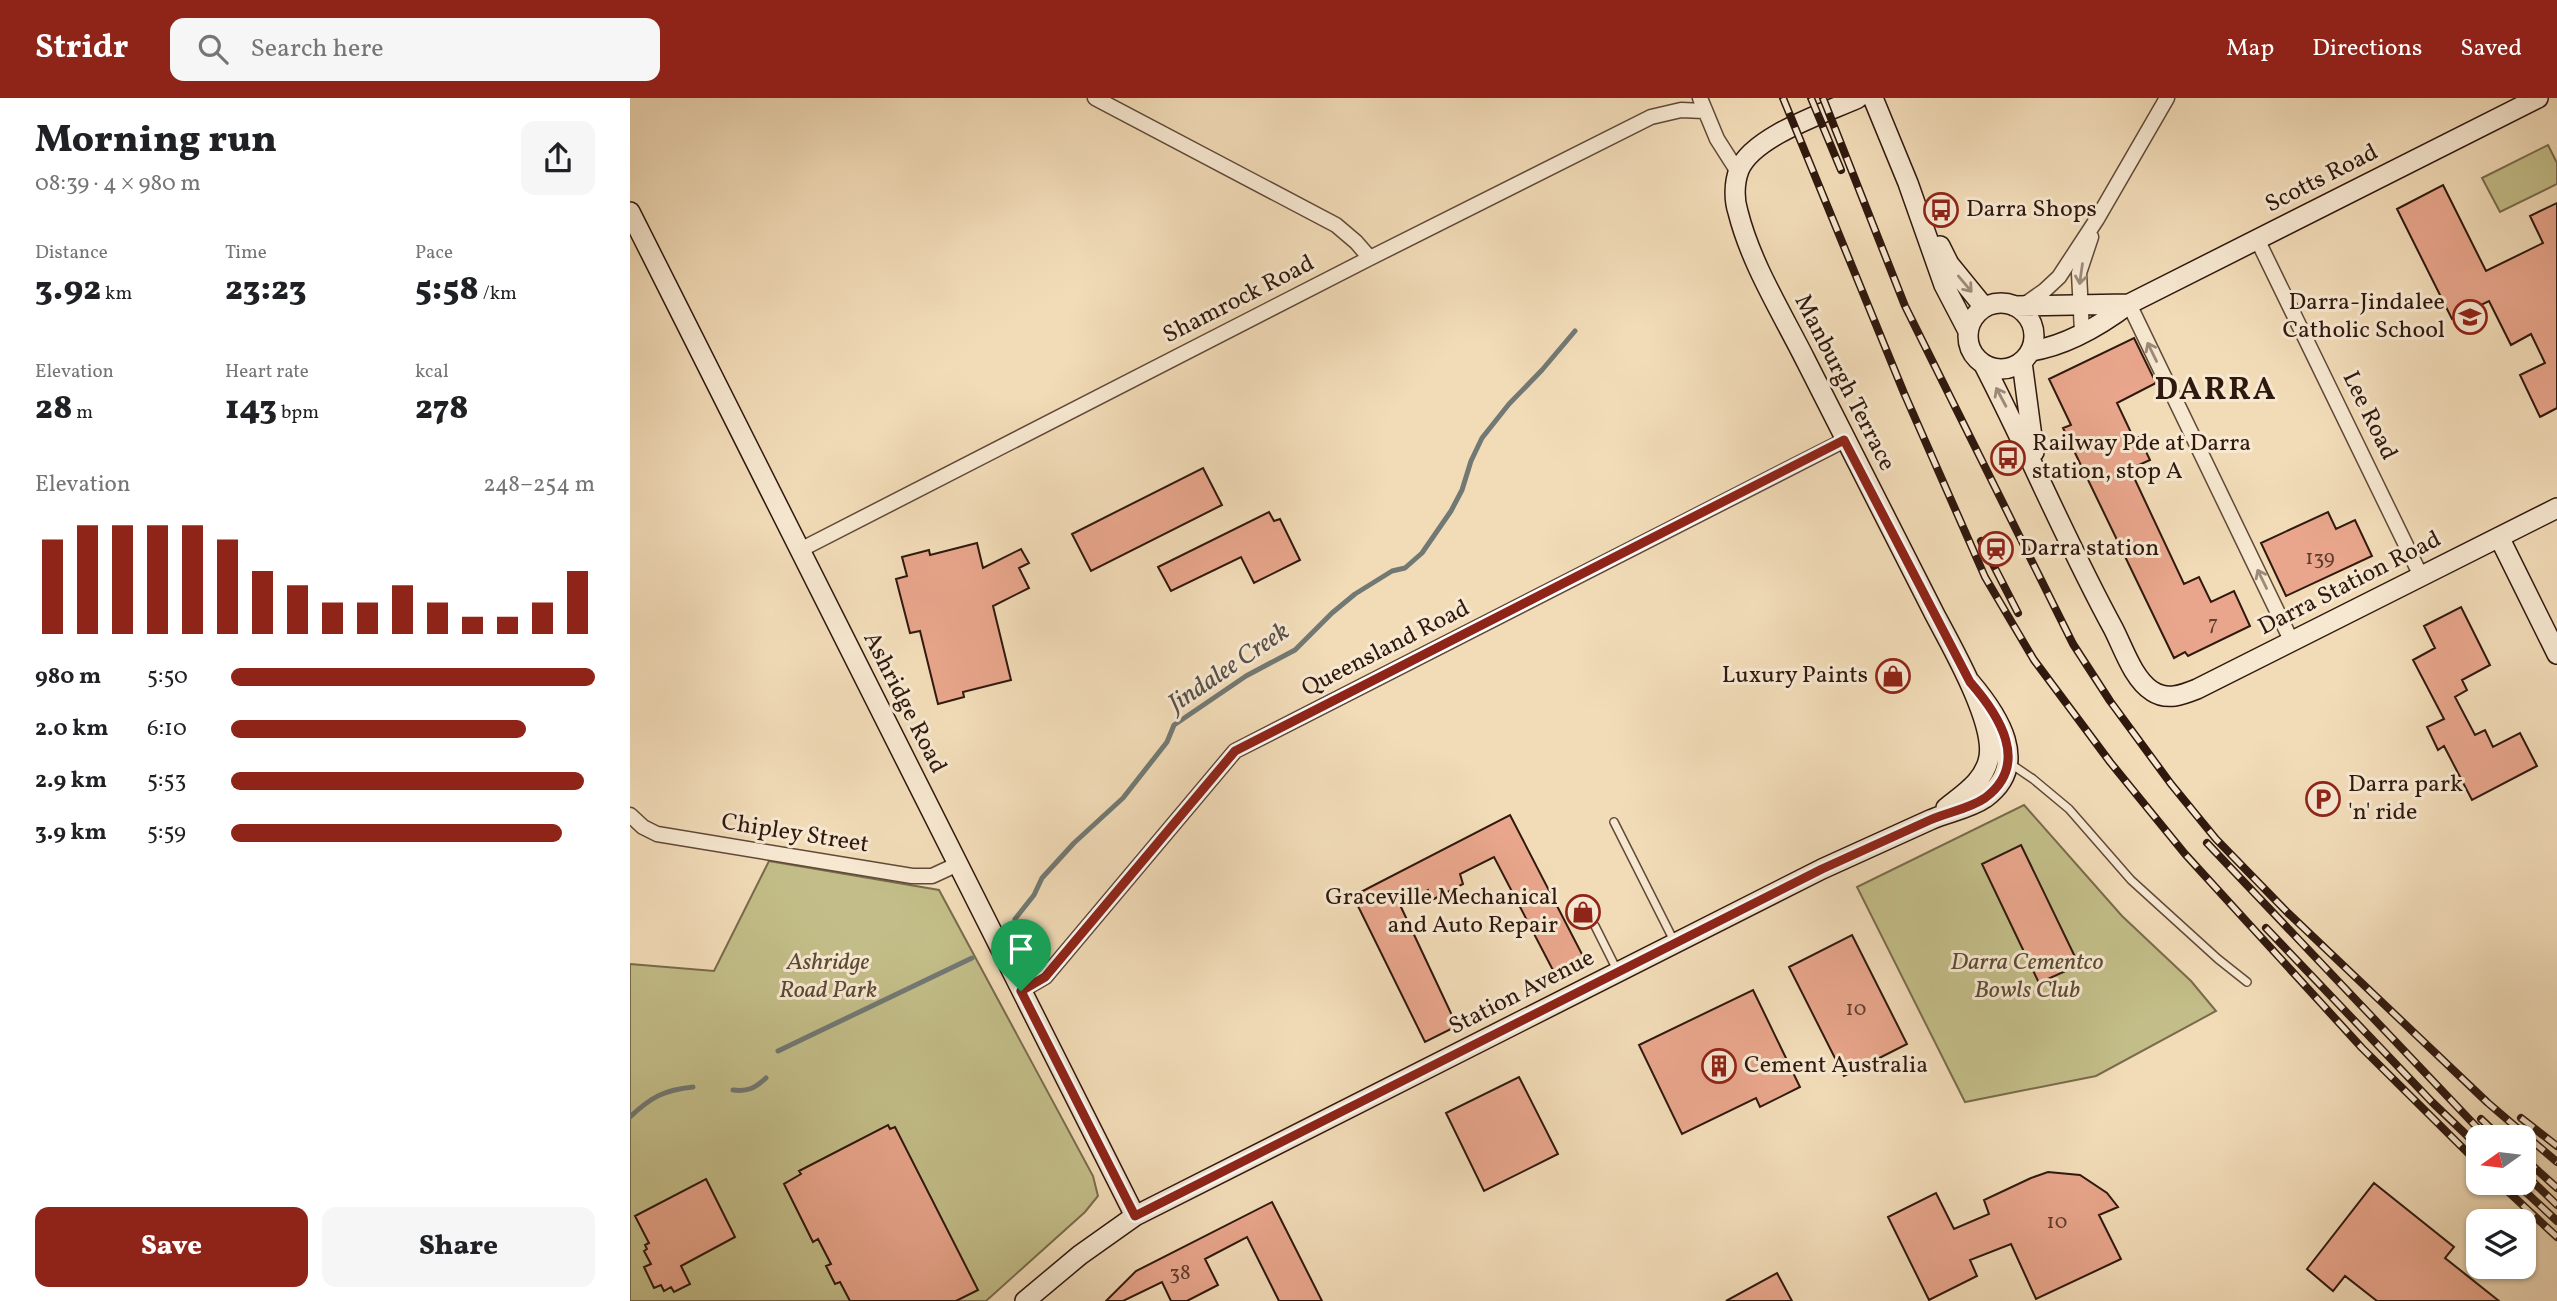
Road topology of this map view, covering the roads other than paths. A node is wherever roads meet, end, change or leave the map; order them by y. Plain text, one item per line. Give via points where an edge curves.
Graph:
1 (1095, 98) edge
2 (1858, 98) edge
3 (1873, 98) edge
4 (2166, 98) edge
5 (2538, 98) edge
6 (1702, 105) edge
7 (1738, 172) junction
8 (1908, 183) junction
9 (630, 212) edge
10 (2097, 219) junction
11 (2257, 239) junction
12 (1370, 258) junction
13 (2129, 304) junction
14 (2019, 305) junction
15 (2080, 305) junction
16 (1984, 307) junction
17 (1968, 331) junction
18 (2082, 332) junction
19 (2027, 357) junction
20 (1984, 365) junction
21 (1844, 440) junction
22 (2037, 474) junction
23 (2557, 508) edge
24 (2499, 537) junction
25 (800, 550) junction
26 (2421, 576) junction
27 (2291, 640) junction
28 (2557, 654) edge
29 (1970, 682) junction
30 (2006, 741) joint
31 (1998, 759) junction
32 (630, 815) edge
33 (1614, 822) dead end
34 (958, 864) junction
35 (1595, 926) dead end
36 (1676, 944) junction
37 (1619, 972) junction
38 (2247, 982) dead end
39 (1021, 991) junction
40 (1135, 1216) junction
41 (1025, 1301) edge

1 - 12 street via 1336,225
2 - 7 street via 1765,141
3 - 8 street
4 - 10 street
5 - 11 street, Scotts Road
6 - 7 street
6 - 12 street, Shamrock Road via 1651,117
7 - 21 street, Manburgh Terrace via 1735,194 1744,230
8 -> 16 street via 1949,264
8 - 17 street via 1944,285
9 - 25 street, Ashridge Road
10 - 14 street via 2059,277
10 -> 15 street via 2079,273
11 - 13 street, Scotts Road
11 - 26 street, Lee Road
12 - 25 street, Shamrock Road
13 - 15 street, Scotts Road
13 - 18 street, Scotts Road
27 -> 13 street
14 - 15 street, Scotts Road
14 - 16 street
14 - 19 street via 2034,330
15 - 18 street
16 - 17 street
17 - 20 street via 1971,351
18 - 19 street, Scotts Road
19 - 20 street via 2004,370
19 - 22 street
22 -> 20 street
21 - 29 street, Manburgh Terrace
21 - 39 street, Queensland Road via 1235,751 1045,977
22 - 27 street, Darra Station Road via 2086,579 2151,691 2180,696
23 - 24 street, Darra Station Road
24 - 26 street, Darra Station Road
24 - 28 street
25 - 34 street, Ashridge Road
26 - 27 street, Darra Station Road
29 - 30 street, Manburgh Terrace via 1990,705
29 - 31 street, Manburgh Terrace
30 - 31 street, Station Avenue
31 - 36 street, Station Avenue via 2005,776 1983,799 1822,869
31 - 38 lane via 2033,779 2069,809 2131,880
32 - 34 street, Chipley Street via 657,834 912,876 932,876
33 - 36 lane
34 - 39 street, Ashridge Road
35 - 37 lane
36 - 37 street, Station Avenue
37 - 40 street, Station Avenue
39 - 40 street, Ashridge Road
40 - 41 street, Station Avenue

